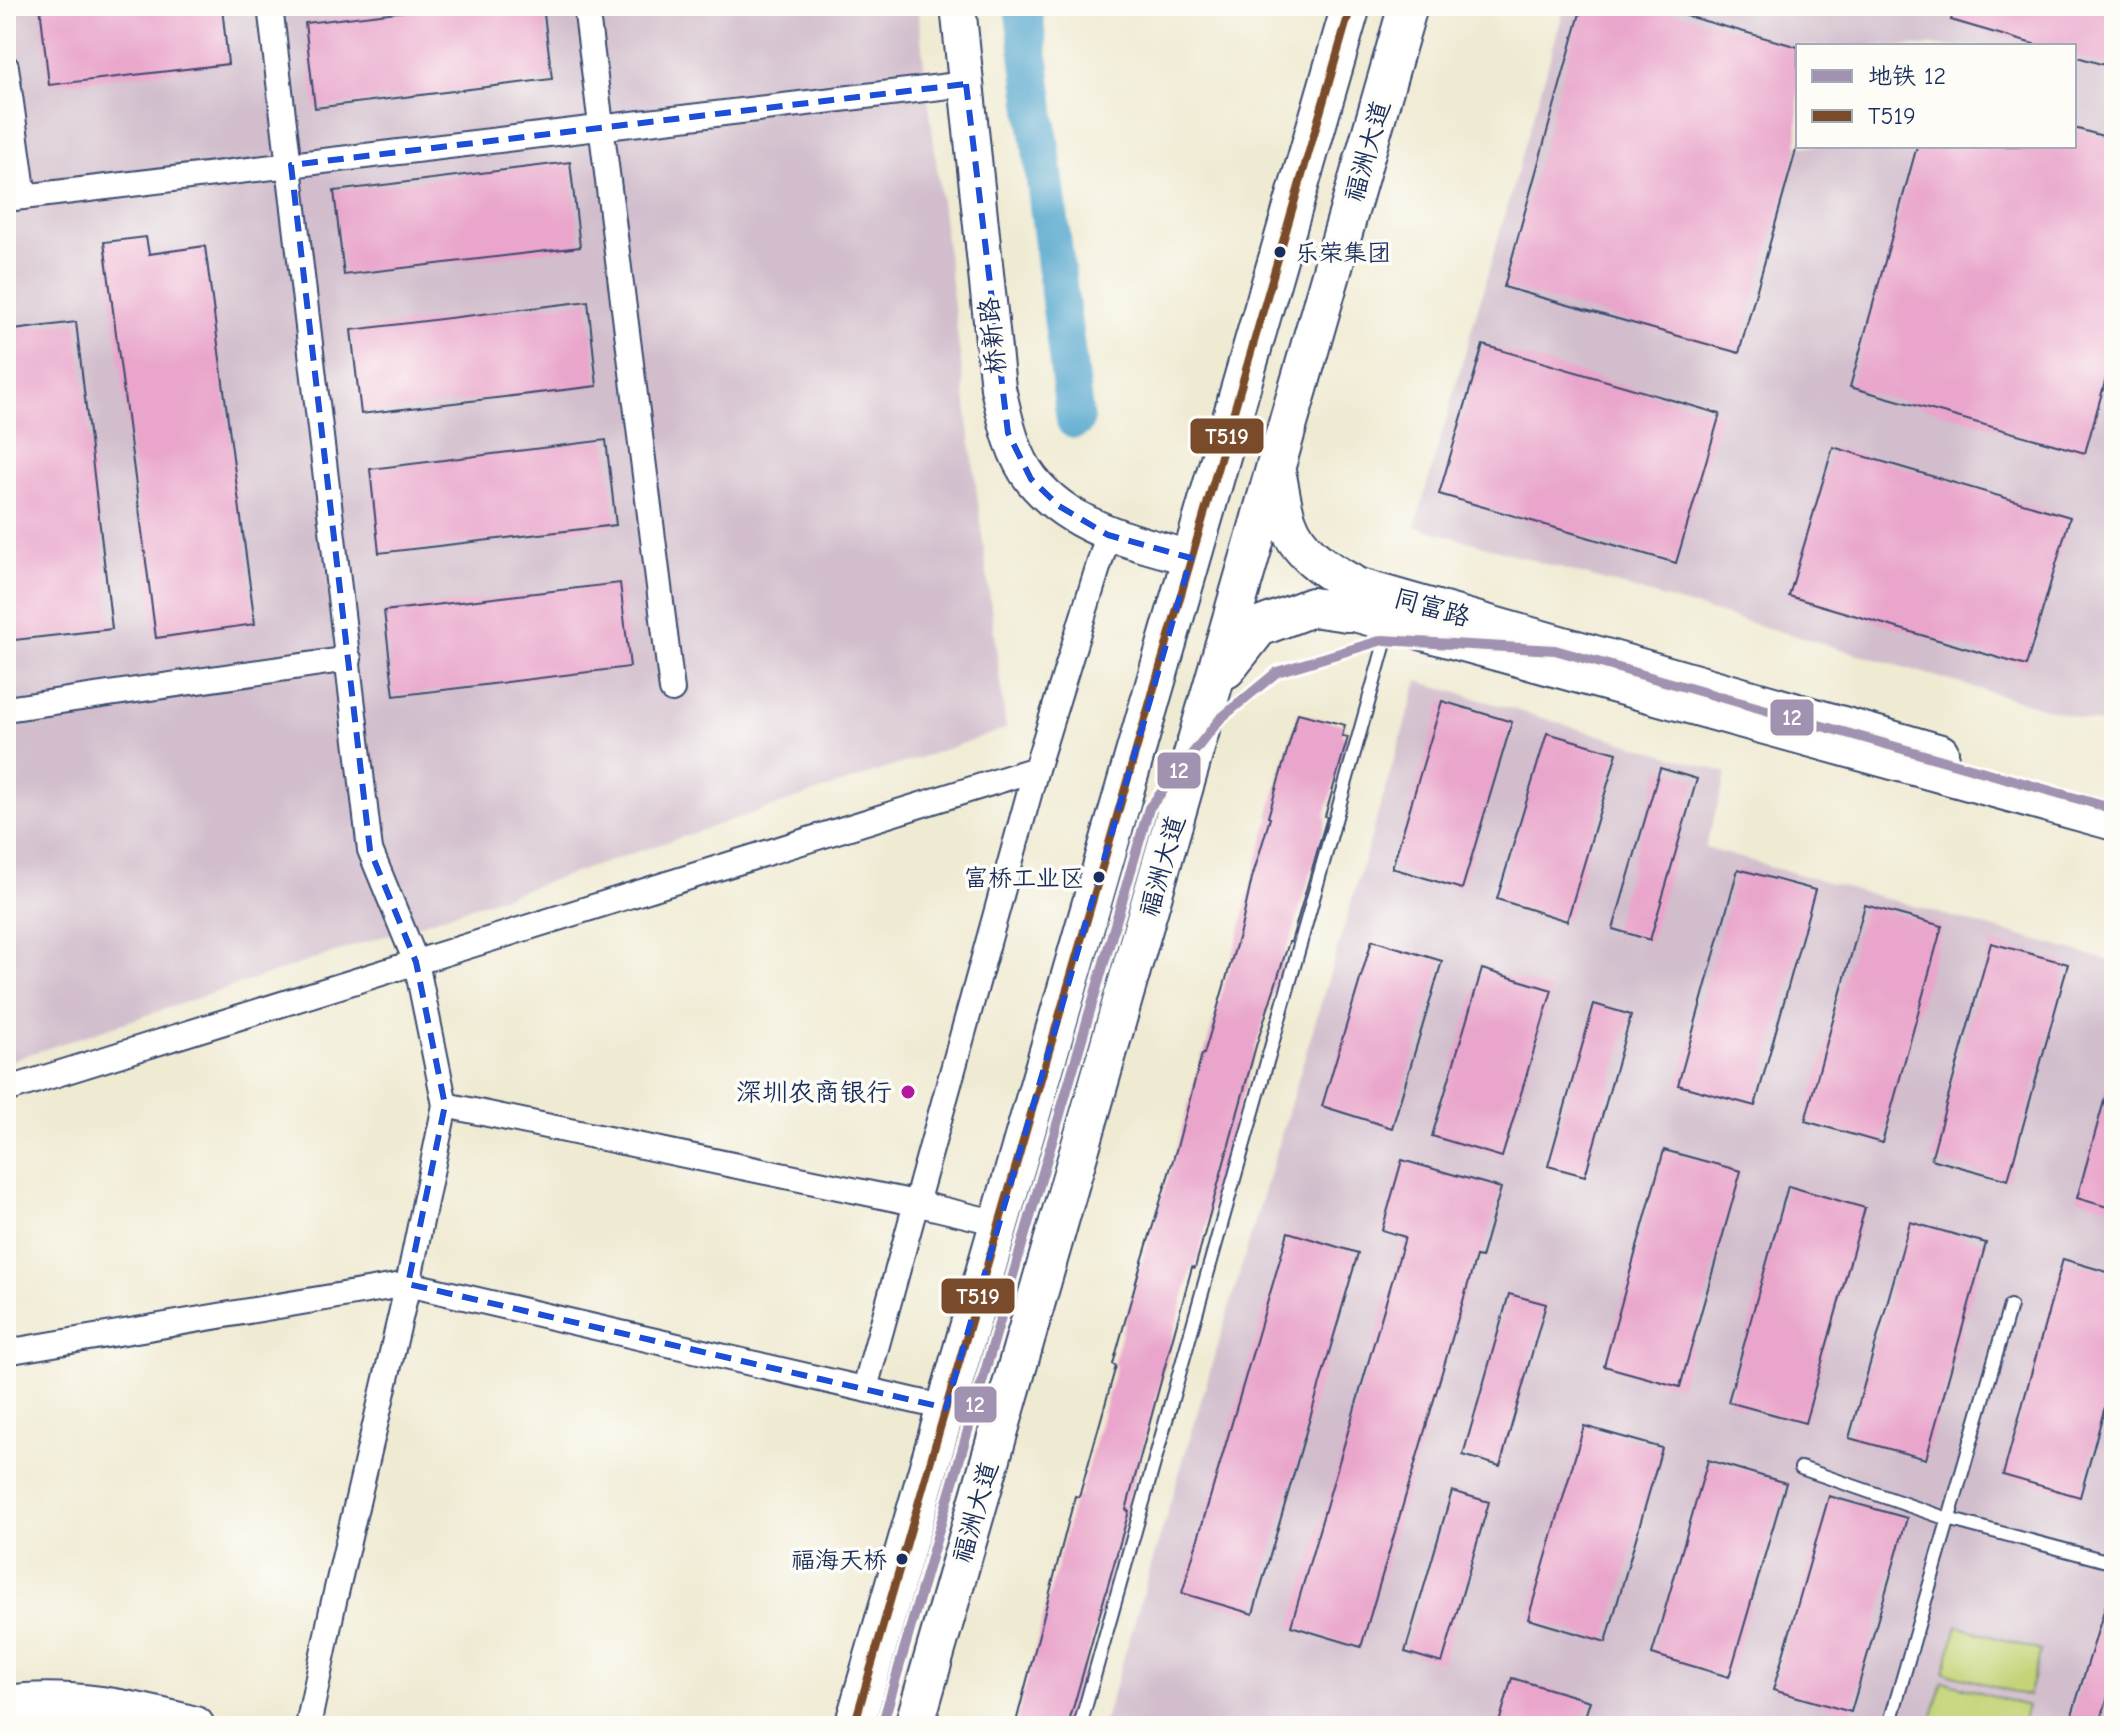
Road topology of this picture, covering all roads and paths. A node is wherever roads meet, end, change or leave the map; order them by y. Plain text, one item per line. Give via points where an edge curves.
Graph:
1 (270, 6) edge
2 (586, 6) edge
3 (958, 6) edge
4 (1351, 6) edge
5 (1408, 6) edge
6 (6, 67) edge
7 (966, 84) junction
8 (600, 128) junction
9 (291, 165) junction
10 (15, 198) edge
11 (1276, 470) junction
12 (1108, 535) junction
13 (1191, 558) junction
14 (1348, 598) junction
15 (1390, 625) junction
16 (349, 659) junction
17 (1215, 684) junction
18 (672, 690) dead end
19 (6, 709) edge
20 (1036, 769) junction
21 (2114, 802) edge
22 (2114, 823) edge
23 (416, 962) junction
24 (6, 1090) edge
25 (445, 1105) junction
26 (915, 1203) junction
27 (999, 1223) junction
28 (408, 1284) junction
29 (2010, 1306) dead end
30 (6, 1352) edge
31 (865, 1388) junction
32 (946, 1408) junction
33 (1801, 1468) dead end
34 (1948, 1519) junction
35 (2114, 1563) edge
36 (6, 1705) edge
37 (855, 1720) edge
38 (195, 1726) edge
39 (308, 1726) edge
40 (914, 1726) edge
41 (1080, 1726) edge
42 (1889, 1726) edge

1 - 9 street
2 - 8 street
3 - 7 street, 桥新路
4 - 13 main road
5 - 11 main road, 福洲大道
6 - 10 street
7 - 8 street
7 - 12 street, 桥新路 via 998,388 1008,433 1031,479 1059,506
8 - 9 street
8 - 18 street
9 - 10 street
9 - 16 street
11 - 14 main road via 1287,522
11 - 17 main road, 福洲大道
12 - 13 street, 桥新路
12 - 20 street
13 - 27 main road
14 - 15 street, 同富路
14 - 17 main road via 1259,627
14 - 21 street, 同富路
15 - 22 street, 同富路
15 - 41 lane
16 - 19 street
16 - 23 street via 370,850
17 - 40 main road, 福洲大道
20 - 23 street
20 - 26 street
23 - 24 street
23 - 25 street
25 - 26 street
25 - 28 street
26 - 27 street
26 - 31 street
27 - 32 main road
28 - 30 street
28 - 31 street
28 - 39 street
29 - 34 lane
31 - 32 street
32 - 37 main road
33 - 34 lane
34 - 35 lane
34 - 42 lane
36 - 38 main road via 106,1706

